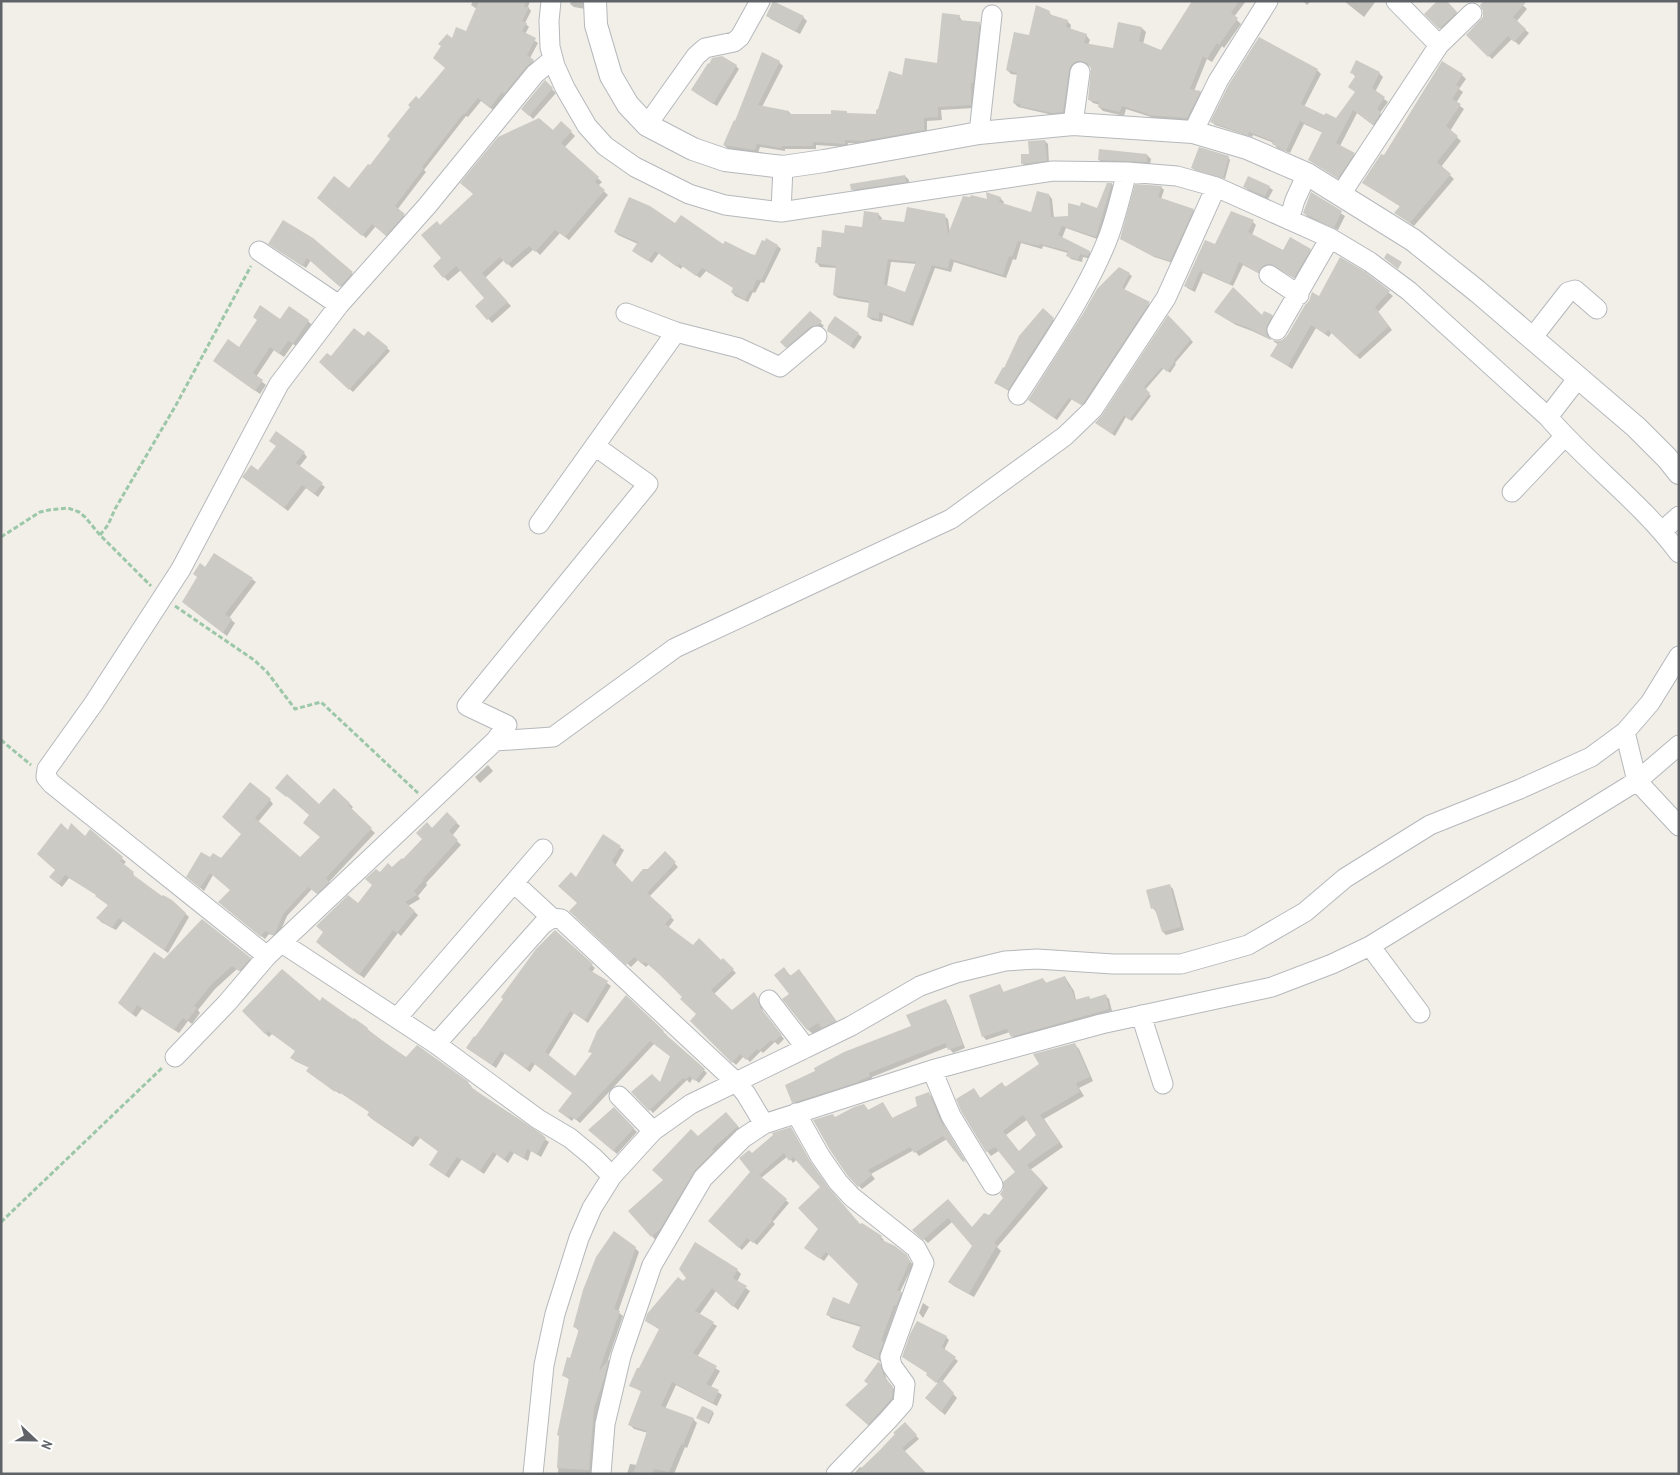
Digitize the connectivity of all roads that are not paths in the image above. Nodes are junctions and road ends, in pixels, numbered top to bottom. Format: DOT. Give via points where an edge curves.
graph roads {
  1 [pos="551,1"];
  2 [pos="595,1"];
  3 [pos="760,1"];
  4 [pos="1268,1"];
  5 [pos="1396,1"];
  6 [pos="1472,13"];
  7 [pos="992,16"];
  8 [pos="1439,45"];
  9 [pos="545,66"];
  10 [pos="1080,72"];
  11 [pos="1073,124"];
  12 [pos="647,125"];
  13 [pos="1193,132"];
  14 [pos="979,133"];
  15 [pos="1127,172"];
  16 [pos="783,174"];
  17 [pos="1216,187"];
  18 [pos="1301,187"];
  19 [pos="1341,194"];
  20 [pos="781,208"];
  21 [pos="1289,220"];
  22 [pos="1330,238"];
  23 [pos="259,251"];
  24 [pos="1269,275"];
  25 [pos="1299,295"];
  26 [pos="339,305"];
  27 [pos="1597,309"];
  28 [pos="626,313"];
  29 [pos="1278,330"];
  30 [pos="676,332"];
  31 [pos="817,336"];
  32 [pos="1532,338"];
  33 [pos="1018,395"];
  34 [pos="1563,399"];
  35 [pos="1565,436"];
  36 [pos="595,446"];
  37 [pos="1679,473"];
  38 [pos="1512,492"];
  39 [pos="1672,522"];
  40 [pos="539,524"];
  41 [pos="1679,552"];
  42 [pos="1679,656"];
  43 [pos="1627,739"];
  44 [pos="495,741"];
  45 [pos="1679,745"];
  46 [pos="1636,774"];
  47 [pos="1679,826"];
  48 [pos="543,849"];
  49 [pos="514,883"];
  50 [pos="552,918"];
  51 [pos="282,943"];
  52 [pos="1370,946"];
  53 [pos="267,956"];
  54 [pos="769,1000"];
  55 [pos="1420,1012"];
  56 [pos="1141,1015"];
  57 [pos="397,1018"];
  58 [pos="436,1044"];
  59 [pos="806,1048"];
  60 [pos="175,1056"];
  61 [pos="932,1070"];
  62 [pos="1164,1084"];
  63 [pos="619,1096"];
  64 [pos="750,1102"];
  65 [pos="796,1113"];
  66 [pos="653,1131"];
  67 [pos="612,1176"];
  68 [pos="993,1185"];
  69 [pos="533,1474"];
  70 [pos="601,1474"];
  71 [pos="836,1474"];
  1 -- 9 [label="street" via="550,47"];
  2 -- 12 [label="street" via="596,26 611,76 628,105"];
  3 -- 12 [label="street" via="740,37 734,42 705,48 696,56"];
  4 -- 13 [label="street" via="1218,81"];
  5 -- 8 [label="street"];
  6 -- 8 [label="street"];
  7 -- 14 [label="street"];
  8 -- 19 [label="street"];
  9 -- 20 [label="street" via="565,88 588,126 605,146 635,167 689,194 724,205"];
  9 -- 26 [label="street"];
  10 -- 11 [label="street"];
  11 -- 13 [label="street"];
  11 -- 14 [label="street"];
  12 -- 16 [label="street" via="694,149"];
  13 -- 18 [label="street" via="1247,148"];
  14 -- 16 [label="street" via="834,160"];
  15 -- 17 [label="street" via="1177,176"];
  15 -- 20 [label="street" via="1053,171"];
  15 -- 33 [label="street" via="1108,238 1093,270 1076,304"];
  16 -- 20 [label="street"];
  17 -- 21 [label="street"];
  17 -- 44 [label="street" via="1166,298 1093,409 1065,436 951,519 675,648 554,737"];
  18 -- 19 [label="street"];
  18 -- 21 [label="street"];
  19 -- 32 [label="street" via="1413,240"];
  21 -- 22 [label="street"];
  22 -- 25 [label="street"];
  22 -- 34 [label="street" via="1370,262"];
  23 -- 26 [label="street"];
  24 -- 25 [label="street"];
  25 -- 29 [label="street"];
  26 -- 53 [label="street" via="279,384 163,598 47,768 46,777"];
  27 -- 32 [label="street" via="1572,290"];
  28 -- 30 [label="street"];
  30 -- 31 [label="street" via="740,348 780,367"];
  30 -- 36 [label="street"];
  32 -- 34 [label="street"];
  34 -- 35 [label="street"];
  34 -- 37 [label="street" via="1636,427"];
  35 -- 38 [label="street"];
  35 -- 39 [label="street"];
  36 -- 40 [label="street"];
  36 -- 44 [label="street" via="648,484 467,706 507,725"];
  39 -- 41 [label="street"];
  42 -- 43 [label="street"];
  43 -- 46 [label="street"];
  43 -- 59 [label="street" via="1520,789 1430,825 1345,878 1305,912 1248,946 1181,964 1005,960 920,986"];
  44 -- 51 [label="street"];
  45 -- 46 [label="street"];
  46 -- 47 [label="street"];
  46 -- 52 [label="street"];
  48 -- 49 [label="street"];
  49 -- 50 [label="street"];
  49 -- 57 [label="street"];
  50 -- 58 [label="street" via="543,924"];
  50 -- 64 [label="street" via="568,924"];
  51 -- 53 [label="street"];
  51 -- 57 [label="street"];
  52 -- 55 [label="street"];
  52 -- 56 [label="street" via="1272,987"];
  53 -- 60 [label="street"];
  54 -- 59 [label="street"];
  56 -- 61 [label="street"];
  56 -- 62 [label="street"];
  57 -- 58 [label="street"];
  58 -- 67 [label="street" via="538,1119 570,1138"];
  59 -- 64 [label="street"];
  61 -- 65 [label="street"];
  61 -- 68 [label="street" via="951,1116"];
  63 -- 66 [label="street"];
  64 -- 65 [label="street"];
  64 -- 66 [label="street" via="691,1104"];
  64 -- 70 [label="street" via="743,1138 704,1178 652,1266 620,1356 605,1424"];
  65 -- 71 [label="street" via="838,1182 916,1248 924,1263 890,1357 892,1366 905,1384 903,1402"];
  66 -- 67 [label="street"];
  67 -- 69 [label="street" via="592,1208 579,1238 555,1314 544,1365"];
}
